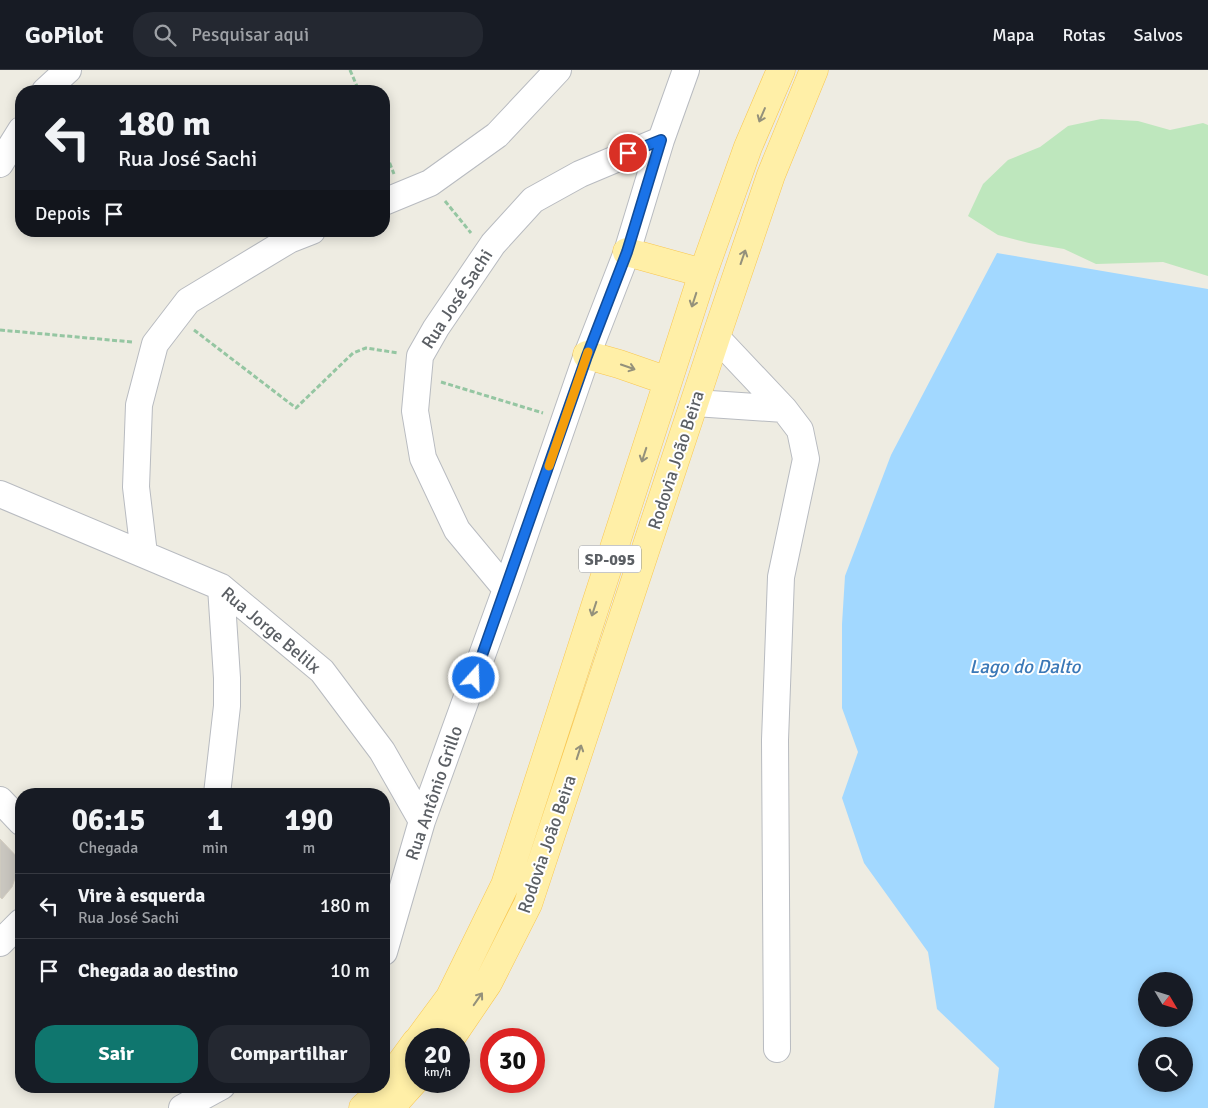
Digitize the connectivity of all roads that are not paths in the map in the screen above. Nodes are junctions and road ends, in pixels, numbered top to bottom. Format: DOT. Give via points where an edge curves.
graph roads {
  1 [pos="68,70"];
  2 [pos="558,70"];
  3 [pos="686,70"];
  4 [pos="781,70"];
  5 [pos="814,70"];
  6 [pos="52,85"];
  7 [pos="15,140"];
  8 [pos="661,140"];
  9 [pos="0,164"];
  10 [pos="390,200"];
  11 [pos="297,237"];
  12 [pos="627,252"];
  13 [pos="703,273"];
  14 [pos="716,337"];
  15 [pos="587,356"];
  16 [pos="668,381"];
  17 [pos="695,403"];
  18 [pos="784,410"];
  19 [pos="0,494"];
  20 [pos="144,554"];
  21 [pos="220,587"];
  22 [pos="506,589"];
  23 [pos="218,788"];
  24 [pos="0,800"];
  25 [pos="15,816"];
  26 [pos="422,821"];
  27 [pos="15,928"];
  28 [pos="390,931"];
  29 [pos="0,943"];
  30 [pos="427,1028"];
  31 [pos="457,1028"];
  32 [pos="777,1049"];
  33 [pos="405,1057"];
  34 [pos="390,1078"];
  35 [pos="405,1091"];
  36 [pos="209,1093"];
  37 [pos="379,1093"];
  38 [pos="182,1108"];
  39 [pos="363,1108"];
  40 [pos="390,1108"];
  1 -- 6 [label="street"];
  2 -- 10 [label="street" via="497,135 430,183"];
  3 -- 8 [label="street, Rua Antônio Grillo"];
  4 -- 13 [label="main road, Rodovia João Beira / SP-095, one-way" via="748,147"];
  14 -- 5 [label="main road, Rodovia João Beira / SP-095, one-way" via="771,176"];
  7 -- 9 [label="street"];
  8 -- 12 [label="street, Rua Antônio Grillo"];
  8 -- 22 [label="street, Rua José Sachi" via="580,174 533,200 487,252 436,328 419,365 415,411 423,458 456,530"];
  11 -- 20 [label="street" via="188,301 155,344 139,405 136,487"];
  12 -- 13 [label="main road"];
  12 -- 15 [label="street, Rua Antônio Grillo"];
  13 -- 16 [label="main road, Rodovia João Beira / SP-095, one-way"];
  14 -- 17 [label="main road, Rodovia João Beira / SP-095"];
  14 -- 18 [label="street"];
  15 -- 16 [label="main road, one-way"];
  15 -- 22 [label="street, Rua Antônio Grillo"];
  16 -- 30 [label="main road, Rodovia João Beira / SP-095, one-way" via="504,885 450,997"];
  17 -- 18 [label="street"];
  31 -- 17 [label="main road, Rodovia João Beira / SP-095, one-way" via="488,983 528,904"];
  18 -- 32 [label="street" via="800,430 806,459 781,576 775,740"];
  19 -- 20 [label="street, Rua Jorge Belilx"];
  20 -- 21 [label="street, Rua Jorge Belilx"];
  21 -- 23 [label="street" via="227,706"];
  21 -- 26 [label="street, Rua Jorge Belilx" via="322,671 382,751"];
  22 -- 26 [label="street, Rua Antônio Grillo"];
  24 -- 25 [label="street"];
  26 -- 28 [label="street, Rua Antônio Grillo"];
  27 -- 29 [label="street"];
  33 -- 34 [label="main road"];
  35 -- 40 [label="main road"];
  36 -- 38 [label="street"];
  37 -- 39 [label="main road"];
}
